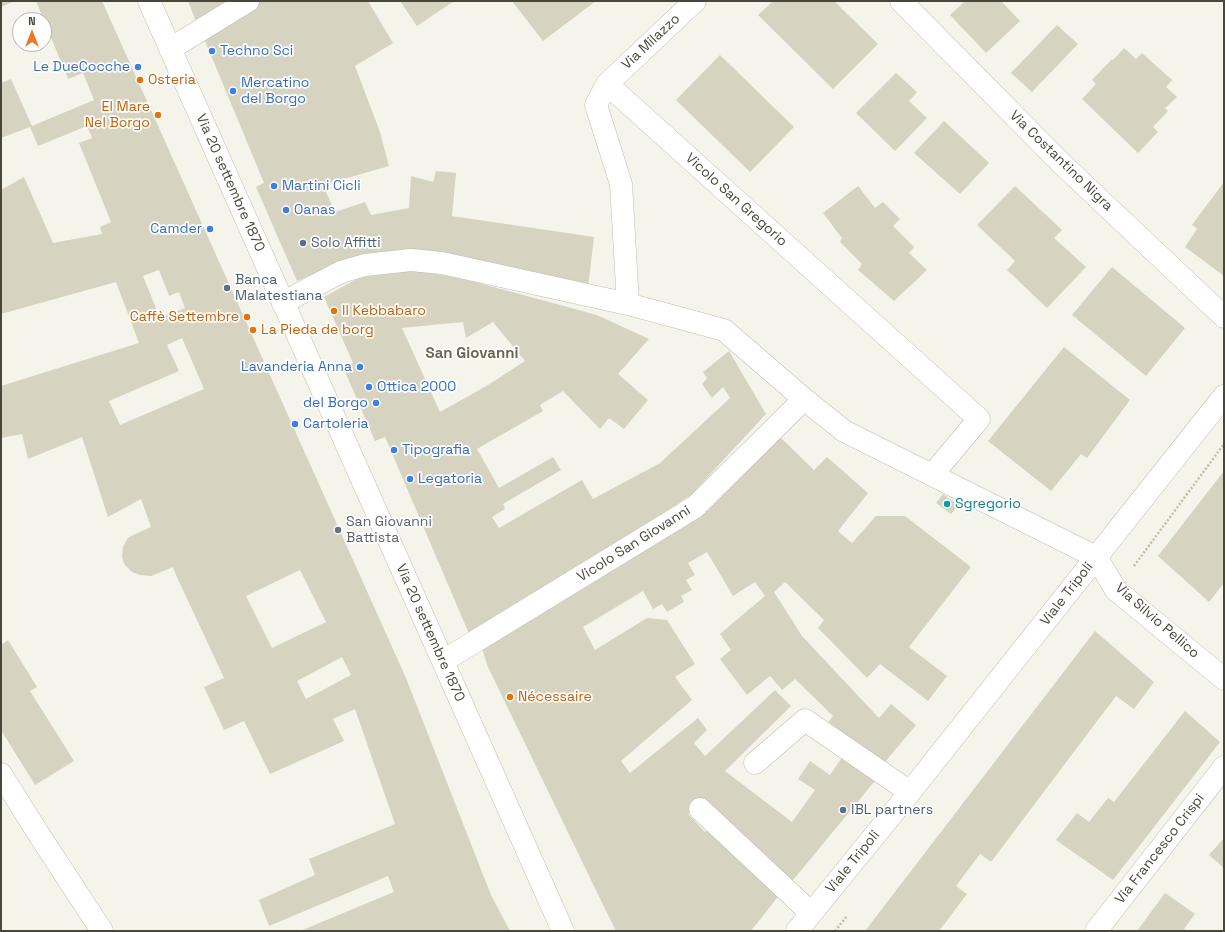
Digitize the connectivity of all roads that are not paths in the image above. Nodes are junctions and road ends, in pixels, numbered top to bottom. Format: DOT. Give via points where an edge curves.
graph roads {
  1 [pos="149,1"];
  2 [pos="248,1"];
  3 [pos="695,1"];
  4 [pos="901,1"];
  5 [pos="170,49"];
  6 [pos="607,84"];
  7 [pos="283,304"];
  8 [pos="628,304"];
  9 [pos="1224,317"];
  10 [pos="1224,396"];
  11 [pos="804,399"];
  12 [pos="932,475"];
  13 [pos="1096,558"];
  14 [pos="443,662"];
  15 [pos="1224,679"];
  16 [pos="755,763"];
  17 [pos="1224,768"];
  18 [pos="1,774"];
  19 [pos="910,792"];
  20 [pos="700,809"];
  21 [pos="812,913"];
  22 [pos="102,931"];
  23 [pos="563,931"];
  24 [pos="797,931"];
  25 [pos="1096,931"];
  1 -- 5 [label="street, Via 20 settembre 1870"];
  2 -- 5 [label="street"];
  3 -- 6 [label="street, Via Milazzo"];
  4 -- 9 [label="street, Via Costantino Nigra" via="1062,164"];
  5 -- 7 [label="street, Via 20 settembre 1870"];
  6 -- 8 [label="street" via="596,105 622,184"];
  6 -- 12 [label="street, Vicolo San Gregorio" via="979,419"];
  7 -- 8 [label="street" via="340,272 364,265 411,260 442,263"];
  7 -- 14 [label="street, Via 20 settembre 1870"];
  8 -- 11 [label="street" via="724,330"];
  10 -- 13 [label="street, Viale Tripoli"];
  11 -- 12 [label="street" via="844,431"];
  11 -- 14 [label="street, Vicolo San Giovanni" via="695,507"];
  12 -- 13 [label="street"];
  13 -- 15 [label="street, Via Silvio Pellico" via="1116,590"];
  13 -- 19 [label="street, Viale Tripoli"];
  14 -- 23 [label="street, Via 20 settembre 1870"];
  16 -- 19 [label="street" via="805,720"];
  17 -- 25 [label="street, Via Francesco Crispi"];
  18 -- 22 [label="street"];
  19 -- 21 [label="street, Viale Tripoli"];
  20 -- 21 [label="street"];
  21 -- 24 [label="street, Viale Tripoli"];
}
